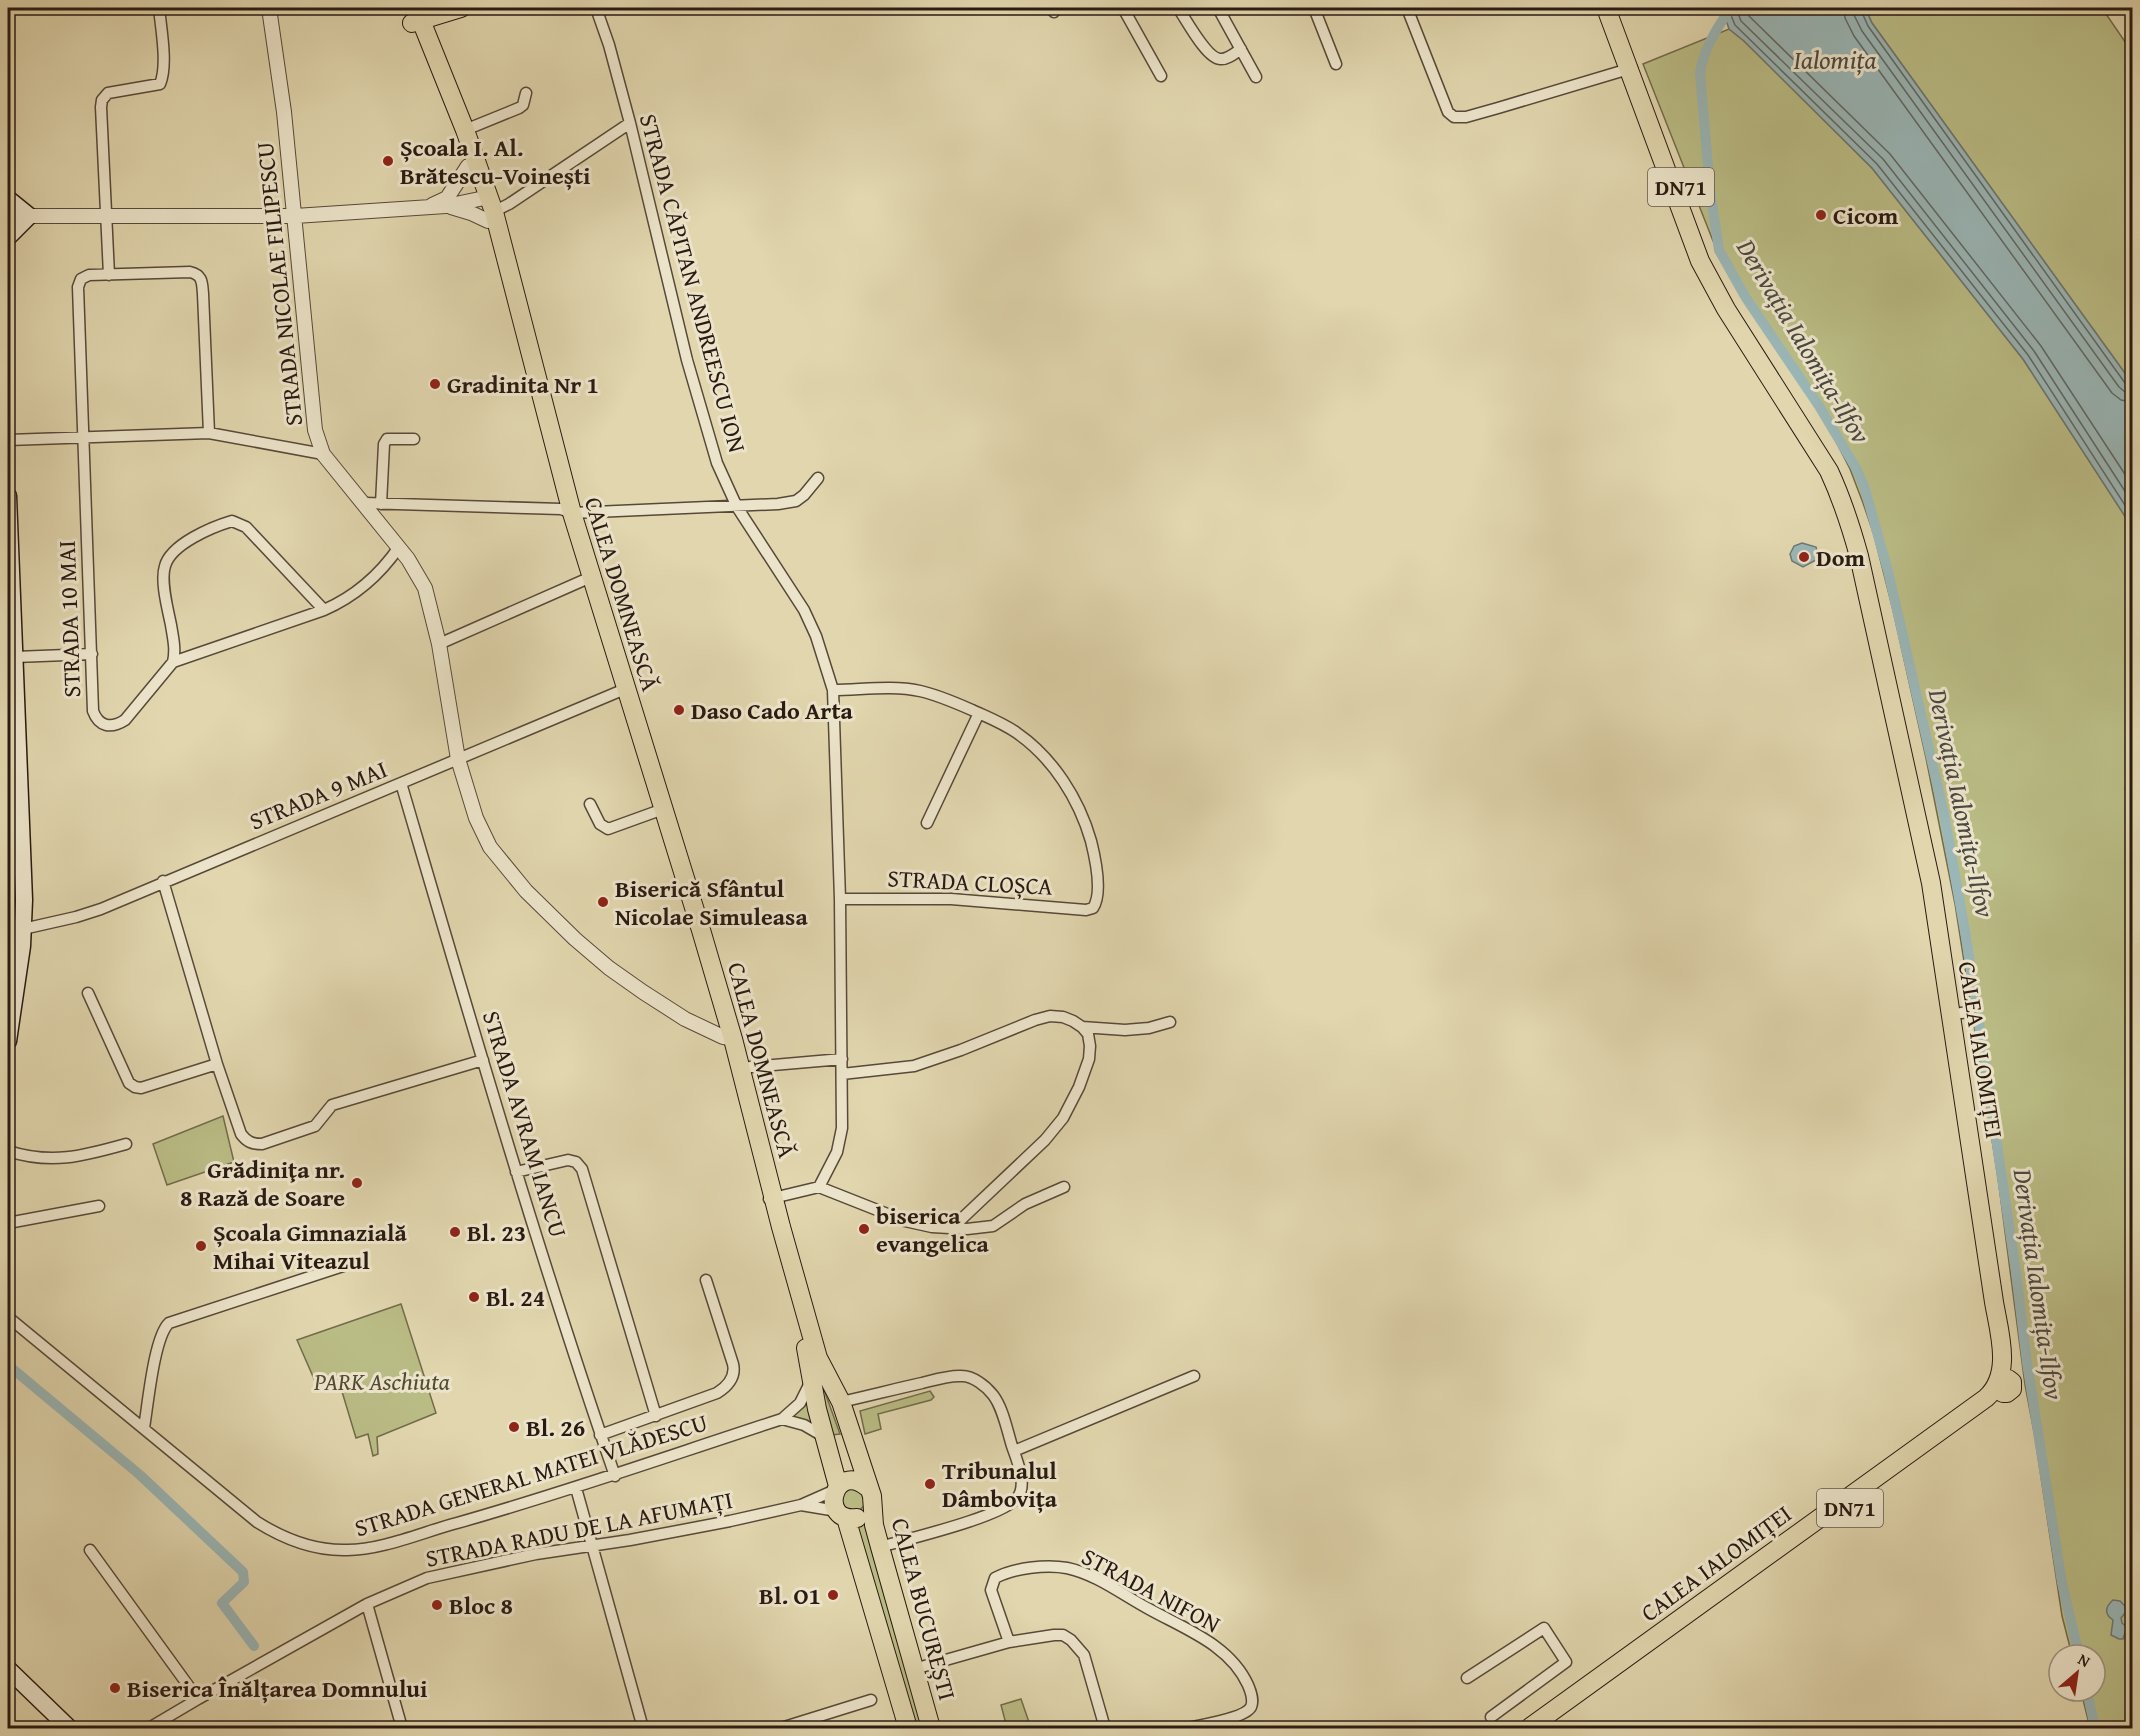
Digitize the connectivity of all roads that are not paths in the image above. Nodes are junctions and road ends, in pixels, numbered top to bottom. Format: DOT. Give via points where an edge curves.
graph roads {
  1 [pos="159,8"];
  2 [pos="269,8"];
  3 [pos="461,8"];
  4 [pos="596,8"];
  5 [pos="1123,8"];
  6 [pos="1178,8"];
  7 [pos="1218,8"];
  8 [pos="1314,8"];
  9 [pos="1407,8"];
  10 [pos="1606,8"];
  11 [pos="1614,8"];
  12 [pos="417,15"];
  13 [pos="1241,49"];
  14 [pos="1336,64"];
  15 [pos="1633,68"];
  16 [pos="1161,76"];
  17 [pos="1256,77"];
  18 [pos="526,93"];
  19 [pos="630,123"];
  20 [pos="460,132"];
  21 [pos="468,166"];
  22 [pos="8,199"];
  23 [pos="446,206"];
  24 [pos="425,208"];
  25 [pos="488,212"];
  26 [pos="106,215"];
  27 [pos="8,216"];
  28 [pos="29,216"];
  29 [pos="295,216"];
  30 [pos="8,237"];
  31 [pos="110,275"];
  32 [pos="208,433"];
  33 [pos="84,438"];
  34 [pos="414,439"];
  35 [pos="8,440"];
  36 [pos="323,454"];
  37 [pos="818,478"];
  38 [pos="8,496"];
  39 [pos="365,504"];
  40 [pos="381,504"];
  41 [pos="737,507"];
  42 [pos="567,511"];
  43 [pos="399,547"];
  44 [pos="587,578"];
  45 [pos="324,610"];
  46 [pos="439,645"];
  47 [pos="92,654"];
  48 [pos="15,657"];
  49 [pos="172,662"];
  50 [pos="621,690"];
  51 [pos="833,690"];
  52 [pos="979,713"];
  53 [pos="459,759"];
  54 [pos="401,783"];
  55 [pos="14,794"];
  56 [pos="590,804"];
  57 [pos="656,812"];
  58 [pos="927,823"];
  59 [pos="163,881"];
  60 [pos="840,899"];
  61 [pos="23,929"];
  62 [pos="88,993"];
  63 [pos="1170,1022"];
  64 [pos="1082,1027"];
  65 [pos="728,1038"];
  66 [pos="8,1041"];
  67 [pos="842,1059"];
  68 [pos="483,1060"];
  69 [pos="217,1064"];
  70 [pos="740,1068"];
  71 [pos="842,1074"];
  72 [pos="126,1144"];
  73 [pos="8,1151"];
  74 [pos="516,1172"];
  75 [pos="819,1187"];
  76 [pos="1064,1187"];
  77 [pos="770,1199"];
  78 [pos="99,1206"];
  79 [pos="8,1223"];
  80 [pos="952,1228"];
  81 [pos="343,1266"];
  82 [pos="706,1280"];
  83 [pos="8,1317"];
  84 [pos="1194,1376"];
  85 [pos="812,1379"];
  86 [pos="2001,1384"];
  87 [pos="841,1402"];
  88 [pos="656,1416"];
  89 [pos="782,1419"];
  90 [pos="144,1428"];
  91 [pos="600,1435"];
  92 [pos="823,1436"];
  93 [pos="1014,1451"];
  94 [pos="615,1476"];
  95 [pos="576,1488"];
  96 [pos="837,1488"];
  97 [pos="870,1494"];
  98 [pos="801,1505"];
  99 [pos="841,1515"];
  100 [pos="592,1545"];
  101 [pos="90,1550"];
  102 [pos="882,1555"];
  103 [pos="367,1604"];
  104 [pos="1009,1642"];
  105 [pos="8,1669"];
  106 [pos="914,1669"];
  107 [pos="1467,1678"];
  108 [pos="8,1682"];
  109 [pos="198,1699"];
  110 [pos="871,1700"];
  111 [pos="1491,1717"];
  112 [pos="54,1728"];
  113 [pos="69,1728"];
  114 [pos="149,1728"];
  115 [pos="402,1728"];
  116 [pos="643,1728"];
  117 [pos="782,1728"];
  118 [pos="908,1728"];
  119 [pos="931,1728"];
  120 [pos="1105,1728"];
  121 [pos="1187,1728"];
  122 [pos="1529,1728"];
  123 [pos="1547,1728"];
  1 -- 26 [label="street" via="163,62 160,84 108,93 102,100"];
  2 -- 29 [label="street, STRADA NICOLAE FILIPESCU"];
  3 -- 12 [label="main road"];
  4 -- 19 [label="street, STRADA CĂPITAN ANDREESCU ION"];
  5 -- 16 [label="street"];
  6 -- 13 [label="street" via="1216,59 1223,60"];
  7 -- 13 [label="street"];
  8 -- 14 [label="street"];
  9 -- 15 [label="street" via="1448,112 1454,117 1466,117"];
  10 -- 15 [label="main road, CALEA IALOMIȚEI / DN71"];
  11 -- 15 [label="main road, DN71"];
  12 -- 20 [label="main road, CALEA DOMNEASCĂ"];
  12 -- 20 [label="main road, CALEA DOMNEASCĂ" via="443,74"];
  13 -- 17 [label="street"];
  15 -- 86 [label="main road, CALEA IALOMIȚEI / DN71" via="1704,268 1828,471 1850,523 1931,883 2002,1359"];
  15 -- 86 [label="main road, CALEA IALOMIȚEI / DN71" via="1707,256 1831,458 1848,492 1874,577 1934,844 1965,1012"];
  18 -- 20 [label="street" via="519,108"];
  19 -- 25 [label="street" via="539,185"];
  19 -- 41 [label="street, STRADA CĂPITAN ANDREESCU ION" via="708,437"];
  20 -- 21 [label="main road"];
  20 -- 25 [label="main road, CALEA DOMNEASCĂ"];
  21 -- 24 [label="street" via="447,198"];
  21 -- 25 [label="main road"];
  22 -- 28 [label="main road"];
  23 -- 24 [label="street"];
  23 -- 25 [label="street"];
  23 -- 25 [label="street" via="471,213"];
  24 -- 29 [label="street"];
  25 -- 42 [label="main road, CALEA DOMNEASCĂ"];
  26 -- 28 [label="street"];
  26 -- 29 [label="street"];
  26 -- 31 [label="street"];
  27 -- 28 [label="street"];
  28 -- 30 [label="main road"];
  29 -- 36 [label="street, STRADA NICOLAE FILIPESCU" via="313,419"];
  31 -- 32 [label="street, STRADA 10 MAI" via="190,272 200,276"];
  31 -- 33 [label="street, STRADA 10 MAI" via="85,276 78,284"];
  32 -- 33 [label="street"];
  32 -- 36 [label="street"];
  33 -- 35 [label="street"];
  33 -- 47 [label="street, STRADA 10 MAI"];
  34 -- 40 [label="street" via="387,439 384,444"];
  36 -- 39 [label="street, STRADA NICOLAE FILIPESCU"];
  37 -- 41 [label="street" via="795,501"];
  38 -- 48 [label="main road"];
  39 -- 40 [label="street"];
  39 -- 43 [label="street, STRADA NICOLAE FILIPESCU"];
  40 -- 42 [label="street"];
  41 -- 42 [label="street"];
  41 -- 51 [label="street, STRADA CĂPITAN ANDREESCU ION" via="804,610"];
  42 -- 44 [label="main road, CALEA DOMNEASCĂ"];
  43 -- 45 [label="street" via="366,586"];
  43 -- 46 [label="street, STRADA NICOLAE FILIPESCU" via="425,588"];
  44 -- 46 [label="street"];
  44 -- 50 [label="main road, CALEA DOMNEASCĂ"];
  45 -- 49 [label="street"];
  45 -- 49 [label="street" via="246,527 232,520 182,545 167,560 164,568 174,645"];
  46 -- 53 [label="street, STRADA NICOLAE FILIPESCU"];
  47 -- 48 [label="street"];
  47 -- 49 [label="street, STRADA 10 MAI" via="93,711 102,724 110,727 125,720"];
  48 -- 55 [label="main road"];
  50 -- 53 [label="street, STRADA 9 MAI"];
  50 -- 57 [label="main road, CALEA DOMNEASCĂ"];
  50 -- 65 [label="main road, CALEA DOMNEASCĂ" via="695,910"];
  51 -- 52 [label="street" via="921,691"];
  51 -- 60 [label="street, STRADA CĂPITAN ANDREESCU ION"];
  52 -- 58 [label="street"];
  52 -- 60 [label="street, STRADA CLOȘCA" via="1037,748 1060,776 1077,806 1094,854 1096,904 1086,910 951,899"];
  53 -- 54 [label="street, STRADA 9 MAI"];
  53 -- 65 [label="street, STRADA NICOLAE FILIPESCU" via="482,834 526,891 609,968 685,1018"];
  54 -- 59 [label="street, STRADA 9 MAI"];
  54 -- 68 [label="street, STRADA AVRAM IANCU"];
  55 -- 61 [label="main road"];
  56 -- 57 [label="street" via="600,824 608,829"];
  57 -- 65 [label="main road, CALEA DOMNEASCĂ"];
  59 -- 61 [label="street, STRADA 9 MAI" via="76,917"];
  59 -- 69 [label="street"];
  60 -- 67 [label="street, STRADA CĂPITAN ANDREESCU ION"];
  61 -- 66 [label="main road"];
  62 -- 69 [label="street" via="129,1083 135,1087"];
  63 -- 64 [label="street" via="1125,1030"];
  64 -- 71 [label="street" via="1063,1017 1043,1018 914,1066"];
  64 -- 80 [label="street" via="1088,1034 1089,1059 1063,1118"];
  65 -- 70 [label="main road, CALEA DOMNEASCĂ"];
  65 -- 77 [label="main road, CALEA DOMNEASCĂ"];
  67 -- 70 [label="street"];
  67 -- 71 [label="street, STRADA CĂPITAN ANDREESCU ION"];
  68 -- 69 [label="street" via="332,1105 315,1126 262,1144 246,1141 241,1134"];
  68 -- 74 [label="street, STRADA AVRAM IANCU"];
  70 -- 77 [label="main road, CALEA DOMNEASCĂ"];
  71 -- 75 [label="street, STRADA CĂPITAN ANDREESCU ION" via="840,1140"];
  72 -- 73 [label="street" via="77,1157 38,1158"];
  74 -- 88 [label="street" via="568,1160 582,1169"];
  74 -- 91 [label="street, STRADA AVRAM IANCU"];
  75 -- 77 [label="street"];
  75 -- 80 [label="street" via="905,1221"];
  76 -- 80 [label="street" via="1025,1204 993,1226"];
  77 -- 85 [label="main road, CALEA DOMNEASCĂ"];
  77 -- 87 [label="main road, CALEA DOMNEASCĂ" via="818,1358"];
  78 -- 79 [label="street"];
  81 -- 90 [label="street" via="164,1327"];
  82 -- 88 [label="street" via="734,1376 717,1393"];
  83 -- 90 [label="street, STRADA GENERAL MATEI VLĂDESCU"];
  84 -- 93 [label="street"];
  85 -- 89 [label="street, STRADA GENERAL MATEI VLĂDESCU" via="800,1403"];
  85 -- 92 [label="main road, CALEA DOMNEASCĂ"];
  86 -- 122 [label="main road, CALEA IALOMIȚEI / DN71"];
  86 -- 123 [label="main road, CALEA IALOMIȚEI / DN71"];
  87 -- 93 [label="street" via="942,1378 969,1377 994,1396"];
  87 -- 97 [label="main road, CALEA BUCUREȘTI"];
  88 -- 91 [label="street"];
  89 -- 92 [label="street"];
  89 -- 94 [label="street, STRADA GENERAL MATEI VLĂDESCU"];
  90 -- 95 [label="street, STRADA GENERAL MATEI VLĂDESCU" via="257,1522 286,1538 329,1549 372,1547"];
  91 -- 94 [label="street, STRADA AVRAM IANCU"];
  92 -- 96 [label="main road, CALEA DOMNEASCĂ"];
  93 -- 102 [label="street" via="1022,1485 1010,1504"];
  94 -- 95 [label="street, STRADA GENERAL MATEI VLĂDESCU"];
  95 -- 100 [label="street"];
  96 -- 97 [label="main road" via="856,1480"];
  96 -- 98 [label="street, STRADA RADU DE LA AFUMAȚI"];
  96 -- 99 [label="main road" via="833,1501"];
  97 -- 99 [label="main road" via="870,1507 863,1516"];
  97 -- 102 [label="main road, CALEA BUCUREȘTI"];
  98 -- 99 [label="street, STRADA RADU DE LA AFUMAȚI"];
  98 -- 100 [label="street, STRADA RADU DE LA AFUMAȚI"];
  99 -- 118 [label="main road, CALEA BUCUREȘTI"];
  100 -- 103 [label="street, STRADA RADU DE LA AFUMAȚI" via="427,1578"];
  100 -- 116 [label="street"];
  101 -- 109 [label="street"];
  102 -- 106 [label="main road, CALEA BUCUREȘTI"];
  103 -- 109 [label="street, STRADA RADU DE LA AFUMAȚI"];
  103 -- 115 [label="street"];
  104 -- 106 [label="street"];
  104 -- 120 [label="street" via="1054,1635 1071,1640 1084,1655"];
  104 -- 121 [label="street, STRADA NIFON" via="991,1590 995,1578 1049,1567 1066,1568 1093,1578 1201,1637 1221,1651 1244,1677 1253,1700 1247,1712"];
  105 -- 113 [label="main road"];
  106 -- 119 [label="main road, CALEA BUCUREȘTI"];
  107 -- 111 [label="street" via="1544,1628 1566,1662"];
  108 -- 112 [label="main road"];
  109 -- 114 [label="street, STRADA RADU DE LA AFUMAȚI"];
  110 -- 117 [label="street"];
}
